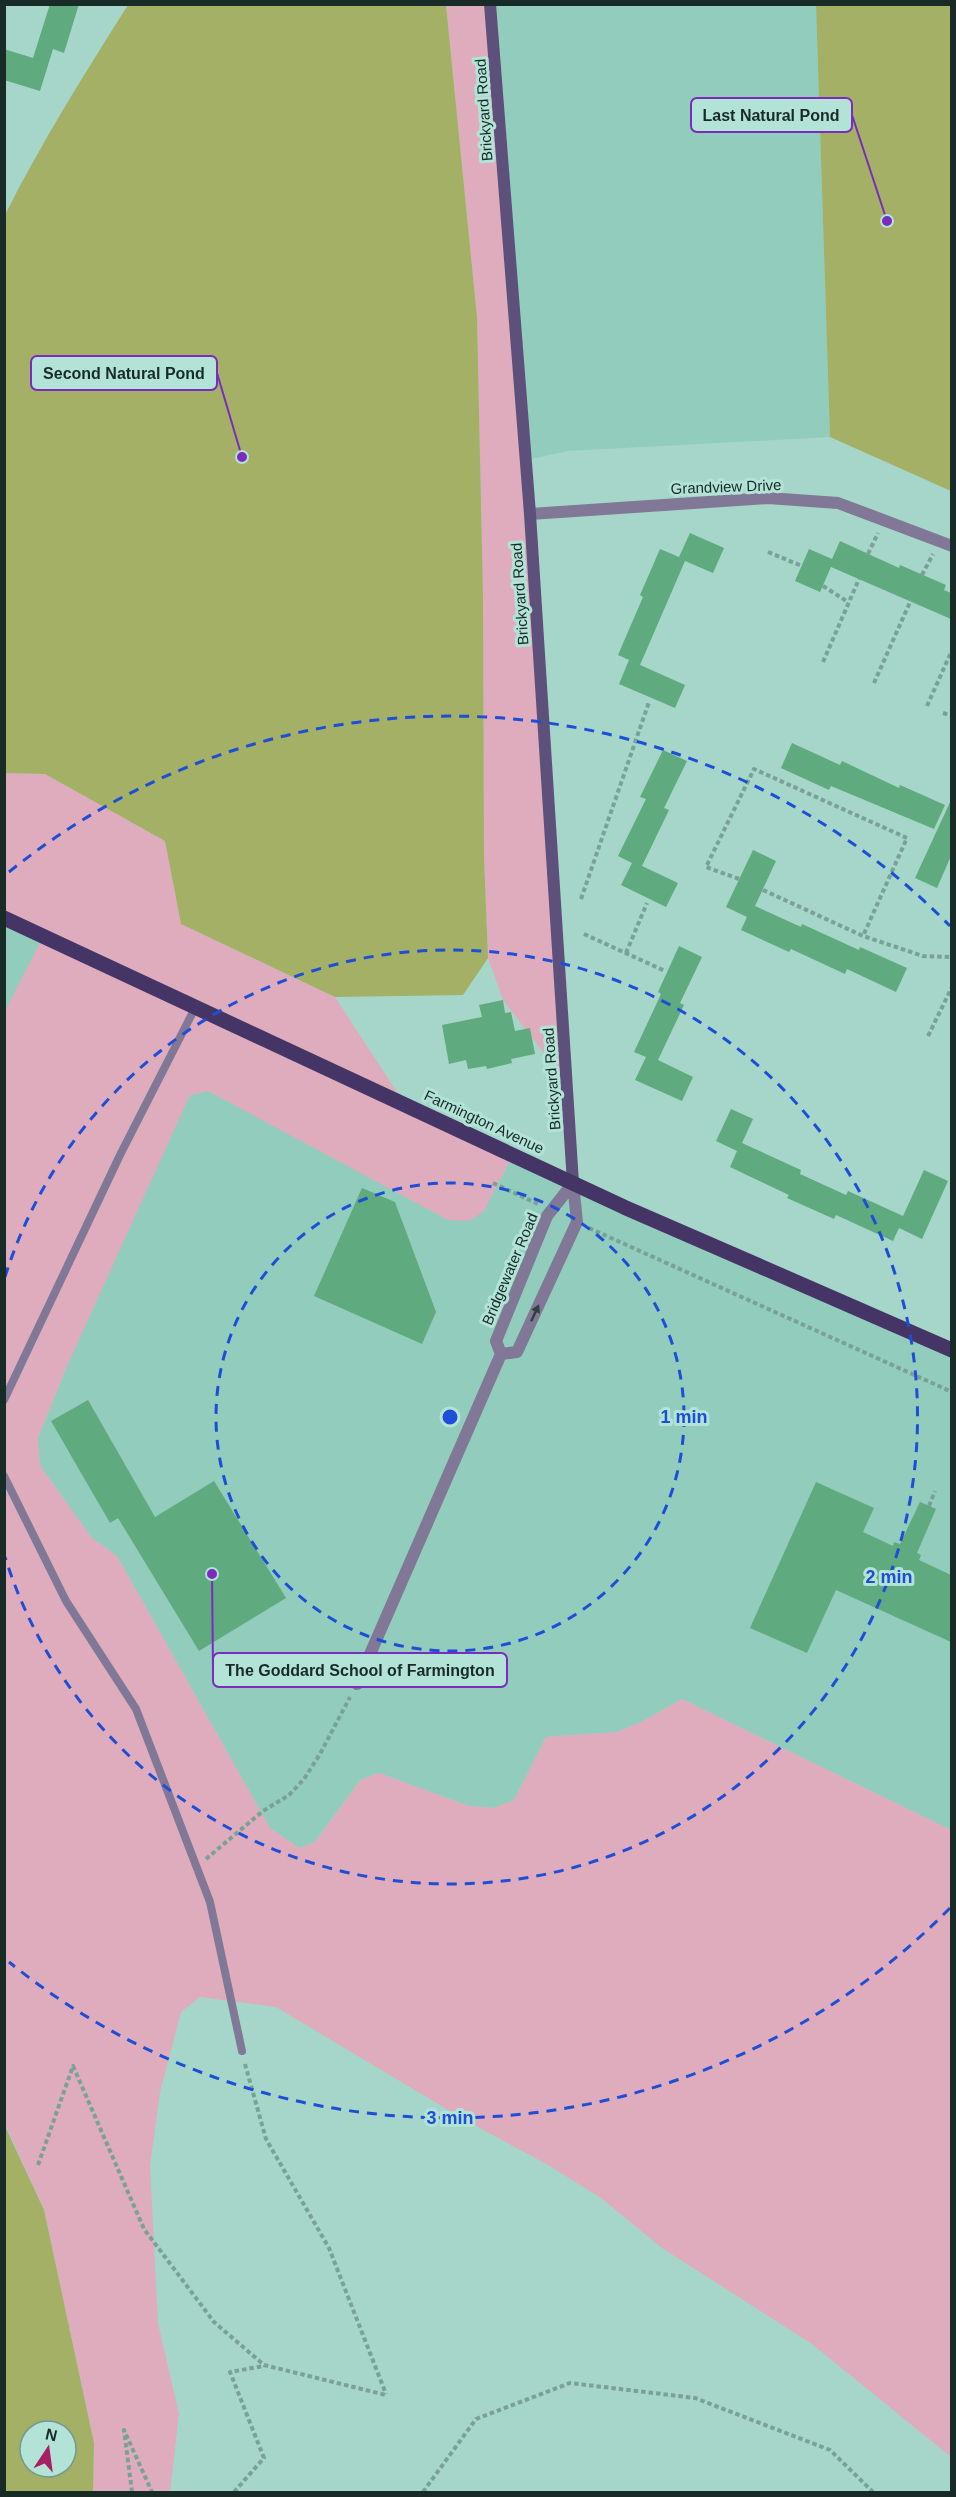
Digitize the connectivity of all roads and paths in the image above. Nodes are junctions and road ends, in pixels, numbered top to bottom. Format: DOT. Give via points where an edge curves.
graph roads {
  1 [pos="490,4"];
  2 [pos="530,514"];
  3 [pos="885,520"];
  4 [pos="946,544"];
  5 [pos="768,552"];
  6 [pos="868,554"];
  7 [pos="802,566"];
  8 [pos="922,575"];
  9 [pos="859,579"];
  10 [pos="823,586"];
  11 [pos="911,600"];
  12 [pos="848,602"];
  13 [pos="951,650"];
  14 [pos="823,662"];
  15 [pos="874,683"];
  16 [pos="649,702"];
  17 [pos="927,706"];
  18 [pos="943,713"];
  19 [pos="951,716"];
  20 [pos="739,879"];
  21 [pos="763,890"];
  22 [pos="581,898"];
  23 [pos="647,903"];
  24 [pos="4,918"];
  25 [pos="584,934"];
  26 [pos="863,936"];
  27 [pos="626,953"];
  28 [pos="951,957"];
  29 [pos="665,971"];
  30 [pos="951,987"];
  31 [pos="195,1008"];
  32 [pos="928,1036"];
  33 [pos="493,1183"];
  34 [pos="573,1183"];
  35 [pos="535,1203"];
  36 [pos="593,1229"];
  37 [pos="950,1347"];
  38 [pos="501,1354"];
  39 [pos="951,1392"];
  40 [pos="4,1400"];
  41 [pos="4,1476"];
  42 [pos="934,1491"];
  43 [pos="928,1506"];
  44 [pos="357,1684"];
  45 [pos="197,1868"];
  46 [pos="242,2051"];
  47 [pos="38,2165"];
  48 [pos="264,2365"];
  49 [pos="132,2493"];
  50 [pos="152,2493"];
  51 [pos="234,2493"];
  52 [pos="423,2493"];
  53 [pos="873,2493"];
  1 -- 2 [label="street, Brickyard Road"];
  2 -- 3 [label="street, Grandview Drive" via="768,498 838,503"];
  2 -- 34 [label="street, Brickyard Road"];
  3 -- 4 [label="street, Grandview Drive"];
  3 -- 6 [label="path"];
  4 -- 8 [label="path"];
  5 -- 7 [label="path"];
  9 -- 12 [label="path"];
  10 -- 12 [label="path"];
  11 -- 15 [label="path"];
  12 -- 14 [label="path"];
  13 -- 17 [label="path"];
  16 -- 22 [label="path"];
  18 -- 19 [label="path"];
  20 -- 26 [label="path" via="706,867 754,769 907,837"];
  21 -- 26 [label="path"];
  23 -- 27 [label="path"];
  24 -- 31 [label="main road, Farmington Avenue"];
  25 -- 27 [label="path"];
  26 -- 28 [label="path" via="923,956"];
  27 -- 29 [label="path"];
  30 -- 32 [label="path"];
  31 -- 34 [label="main road, Farmington Avenue"];
  31 -- 40 [label="lane" via="120,1155"];
  33 -- 35 [label="path"];
  34 -- 37 [label="main road, Farmington Avenue"];
  34 -- 38 [label="street, Bridgewater Road" via="547,1216 496,1341"];
  38 -- 34 [label="street, one-way" via="516,1352 577,1222"];
  36 -- 39 [label="path"];
  38 -- 44 [label="street, Bridgewater Road"];
  41 -- 45 [label="lane" via="66,1601 136,1709"];
  42 -- 43 [label="path"];
  44 -- 45 [label="path" via="304,1779"];
  45 -- 46 [label="lane" via="210,1902"];
  46 -- 48 [label="path" via="266,2139 329,2248 386,2395"];
  47 -- 48 [label="path" via="73,2066 144,2229 214,2322"];
  48 -- 51 [label="path" via="230,2372 264,2458"];
  49 -- 50 [label="path" via="124,2430"];
  52 -- 53 [label="path" via="476,2419 570,2383 695,2398 830,2450"];
}
